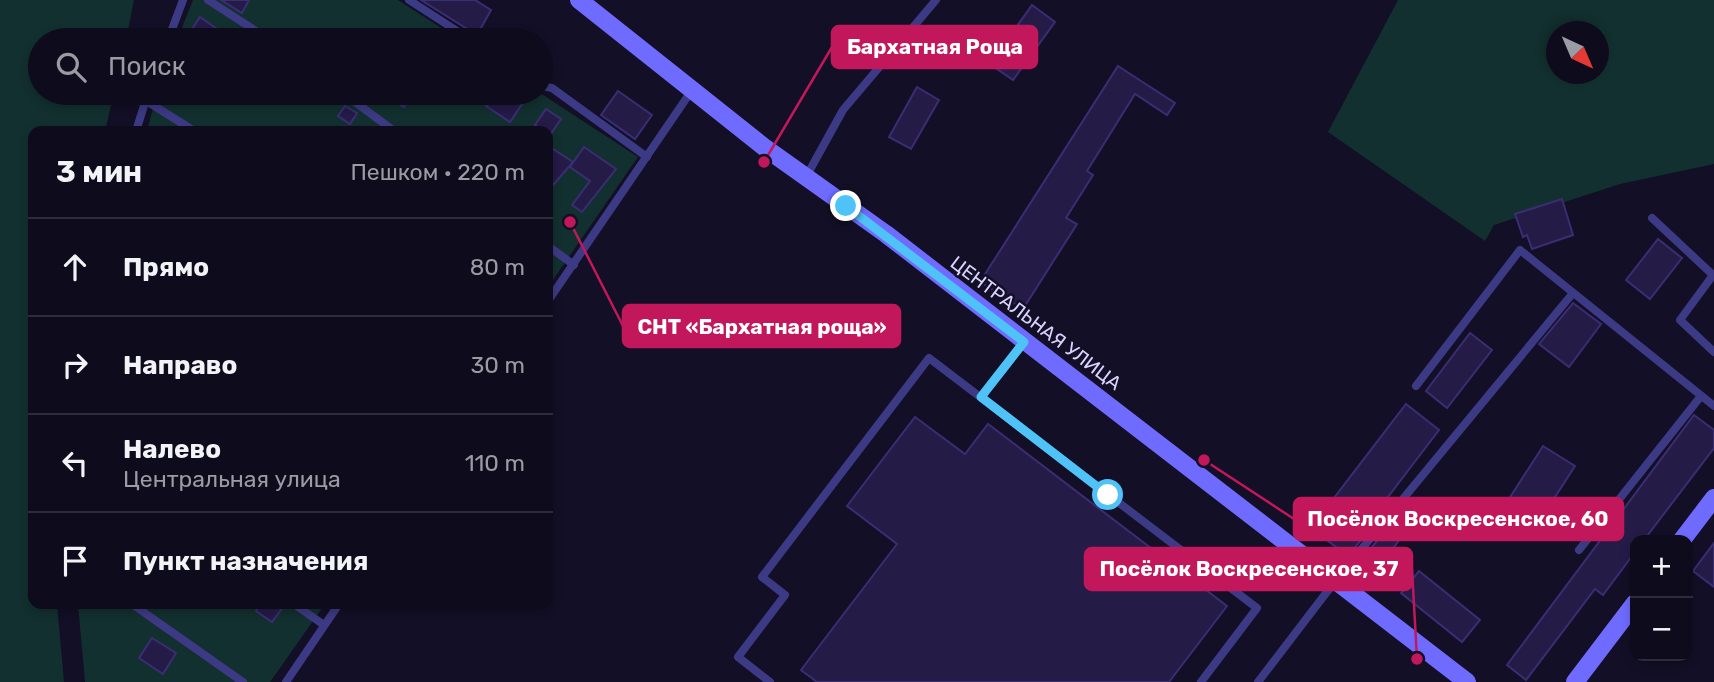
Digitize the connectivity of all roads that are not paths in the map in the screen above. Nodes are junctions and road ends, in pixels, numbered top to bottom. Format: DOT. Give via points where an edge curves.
graph roads {
  1 [pos="183,0"];
  2 [pos="208,0"];
  3 [pos="409,0"];
  4 [pos="579,0"];
  5 [pos="936,0"];
  6 [pos="172,28"];
  7 [pos="251,28"];
  8 [pos="452,28"];
  9 [pos="553,89"];
  10 [pos="692,90"];
  11 [pos="144,105"];
  12 [pos="159,105"];
  13 [pos="359,105"];
  14 [pos="138,126"];
  15 [pos="187,126"];
  16 [pos="387,126"];
  17 [pos="648,157"];
  18 [pos="806,177"];
  19 [pos="1652,218"];
  20 [pos="553,250"];
  21 [pos="574,265"];
  22 [pos="1573,293"];
  23 [pos="553,294"];
  24 [pos="1024,342"];
  25 [pos="1714,352"];
  26 [pos="1416,386"];
  27 [pos="1701,396"];
  28 [pos="981,397"];
  29 [pos="1714,407"];
  30 [pos="1714,498"];
  31 [pos="1686,535"];
  32 [pos="1579,550"];
  33 [pos="1336,580"];
  34 [pos="139,609"];
  35 [pos="301,609"];
  36 [pos="335,609"];
  37 [pos="1630,610"];
  38 [pos="324,625"];
  39 [pos="243,682"];
  40 [pos="286,682"];
  41 [pos="770,682"];
  42 [pos="1201,682"];
  43 [pos="1258,682"];
  44 [pos="1467,682"];
  45 [pos="1575,682"];
  1 -- 6 [label="lane"];
  2 -- 7 [label="lane"];
  3 -- 8 [label="lane"];
  4 -- 10 [label="main road, ЦЕНТРАЛЬНАЯ УЛИЦА"];
  5 -- 18 [label="lane" via="843,110"];
  9 -- 17 [label="lane"];
  10 -- 17 [label="lane"];
  10 -- 18 [label="main road, ЦЕНТРАЛЬНАЯ УЛИЦА"];
  11 -- 14 [label="lane"];
  12 -- 15 [label="lane"];
  13 -- 16 [label="lane"];
  17 -- 21 [label="lane"];
  18 -- 24 [label="main road, ЦЕНТРАЛЬНАЯ УЛИЦА"];
  19 -- 25 [label="lane" via="1713,275 1680,320"];
  20 -- 21 [label="lane"];
  21 -- 23 [label="lane"];
  22 -- 26 [label="lane" via="1520,250"];
  22 -- 27 [label="lane"];
  22 -- 33 [label="lane"];
  24 -- 28 [label="lane"];
  24 -- 33 [label="main road, ЦЕНТРАЛЬНАЯ УЛИЦА"];
  27 -- 29 [label="lane"];
  27 -- 32 [label="lane"];
  28 -- 41 [label="lane" via="929,358 762,577 785,595 737,657"];
  28 -- 42 [label="lane" via="1257,608"];
  30 -- 31 [label="main road"];
  33 -- 43 [label="lane"];
  33 -- 44 [label="main road, ЦЕНТРАЛЬНАЯ УЛИЦА"];
  34 -- 39 [label="lane"];
  35 -- 38 [label="lane"];
  36 -- 38 [label="lane"];
  37 -- 45 [label="main road"];
  38 -- 40 [label="lane"];
}
